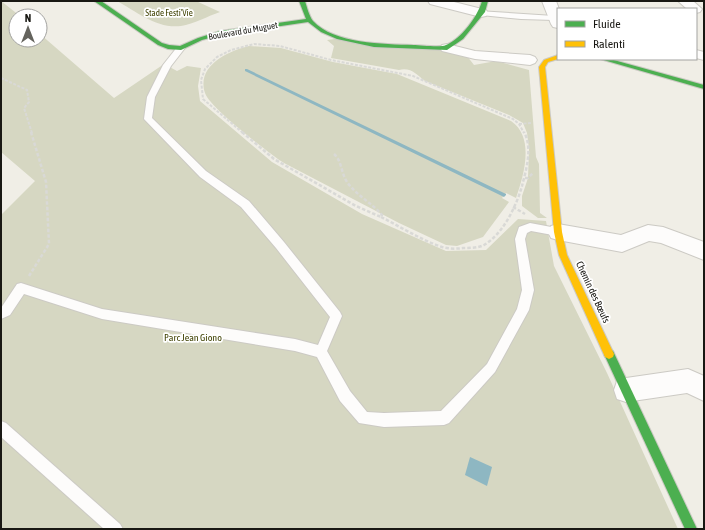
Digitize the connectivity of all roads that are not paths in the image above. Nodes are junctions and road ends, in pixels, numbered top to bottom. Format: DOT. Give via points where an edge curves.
graph roads {
  1 [pos="97,1"];
  2 [pos="302,1"];
  3 [pos="435,1"];
  4 [pos="549,1"];
  5 [pos="685,1"];
  6 [pos="483,7"];
  7 [pos="695,8"];
  8 [pos="309,20"];
  9 [pos="556,21"];
  10 [pos="181,48"];
  11 [pos="447,48"];
  12 [pos="557,57"];
  13 [pos="530,60"];
  14 [pos="607,60"];
  15 [pos="704,87"];
  16 [pos="558,232"];
  17 [pos="704,251"];
  18 [pos="1,314"];
  19 [pos="321,352"];
  20 [pos="704,389"];
  21 [pos="626,390"];
  22 [pos="1,428"];
  23 [pos="115,529"];
  24 [pos="691,529"];
  1 -- 10 [label="street" via="160,44 168,48"];
  2 -- 8 [label="street"];
  3 -- 6 [label="street"];
  4 -- 9 [label="street"];
  5 -- 7 [label="street"];
  6 -- 9 [label="lane" via="521,17"];
  6 -- 11 [label="street" via="460,39"];
  8 -- 10 [label="street, Boulevard du Muguet" via="220,33"];
  8 -- 11 [label="street" via="327,34 366,45"];
  10 -- 19 [label="lane" via="167,65 151,97 148,119 202,174 245,204 336,316"];
  11 -- 13 [label="street" via="475,55"];
  12 -- 16 [label="street, Chemin des Bœufs" via="546,61 542,67"];
  14 -- 15 [label="street"];
  16 -- 17 [label="street" via="622,244 648,233 663,235"];
  16 -- 19 [label="lane" via="530,227 523,230 520,239 528,290 523,310 491,368 444,418 364,418 345,396"];
  16 -- 21 [label="street, Chemin des Bœufs" via="563,255"];
  18 -- 19 [label="lane" via="6,311 22,288 102,314 295,345"];
  20 -- 21 [label="street" via="688,381"];
  21 -- 24 [label="street, Chemin des Bœufs"];
  22 -- 23 [label="lane"];
}
